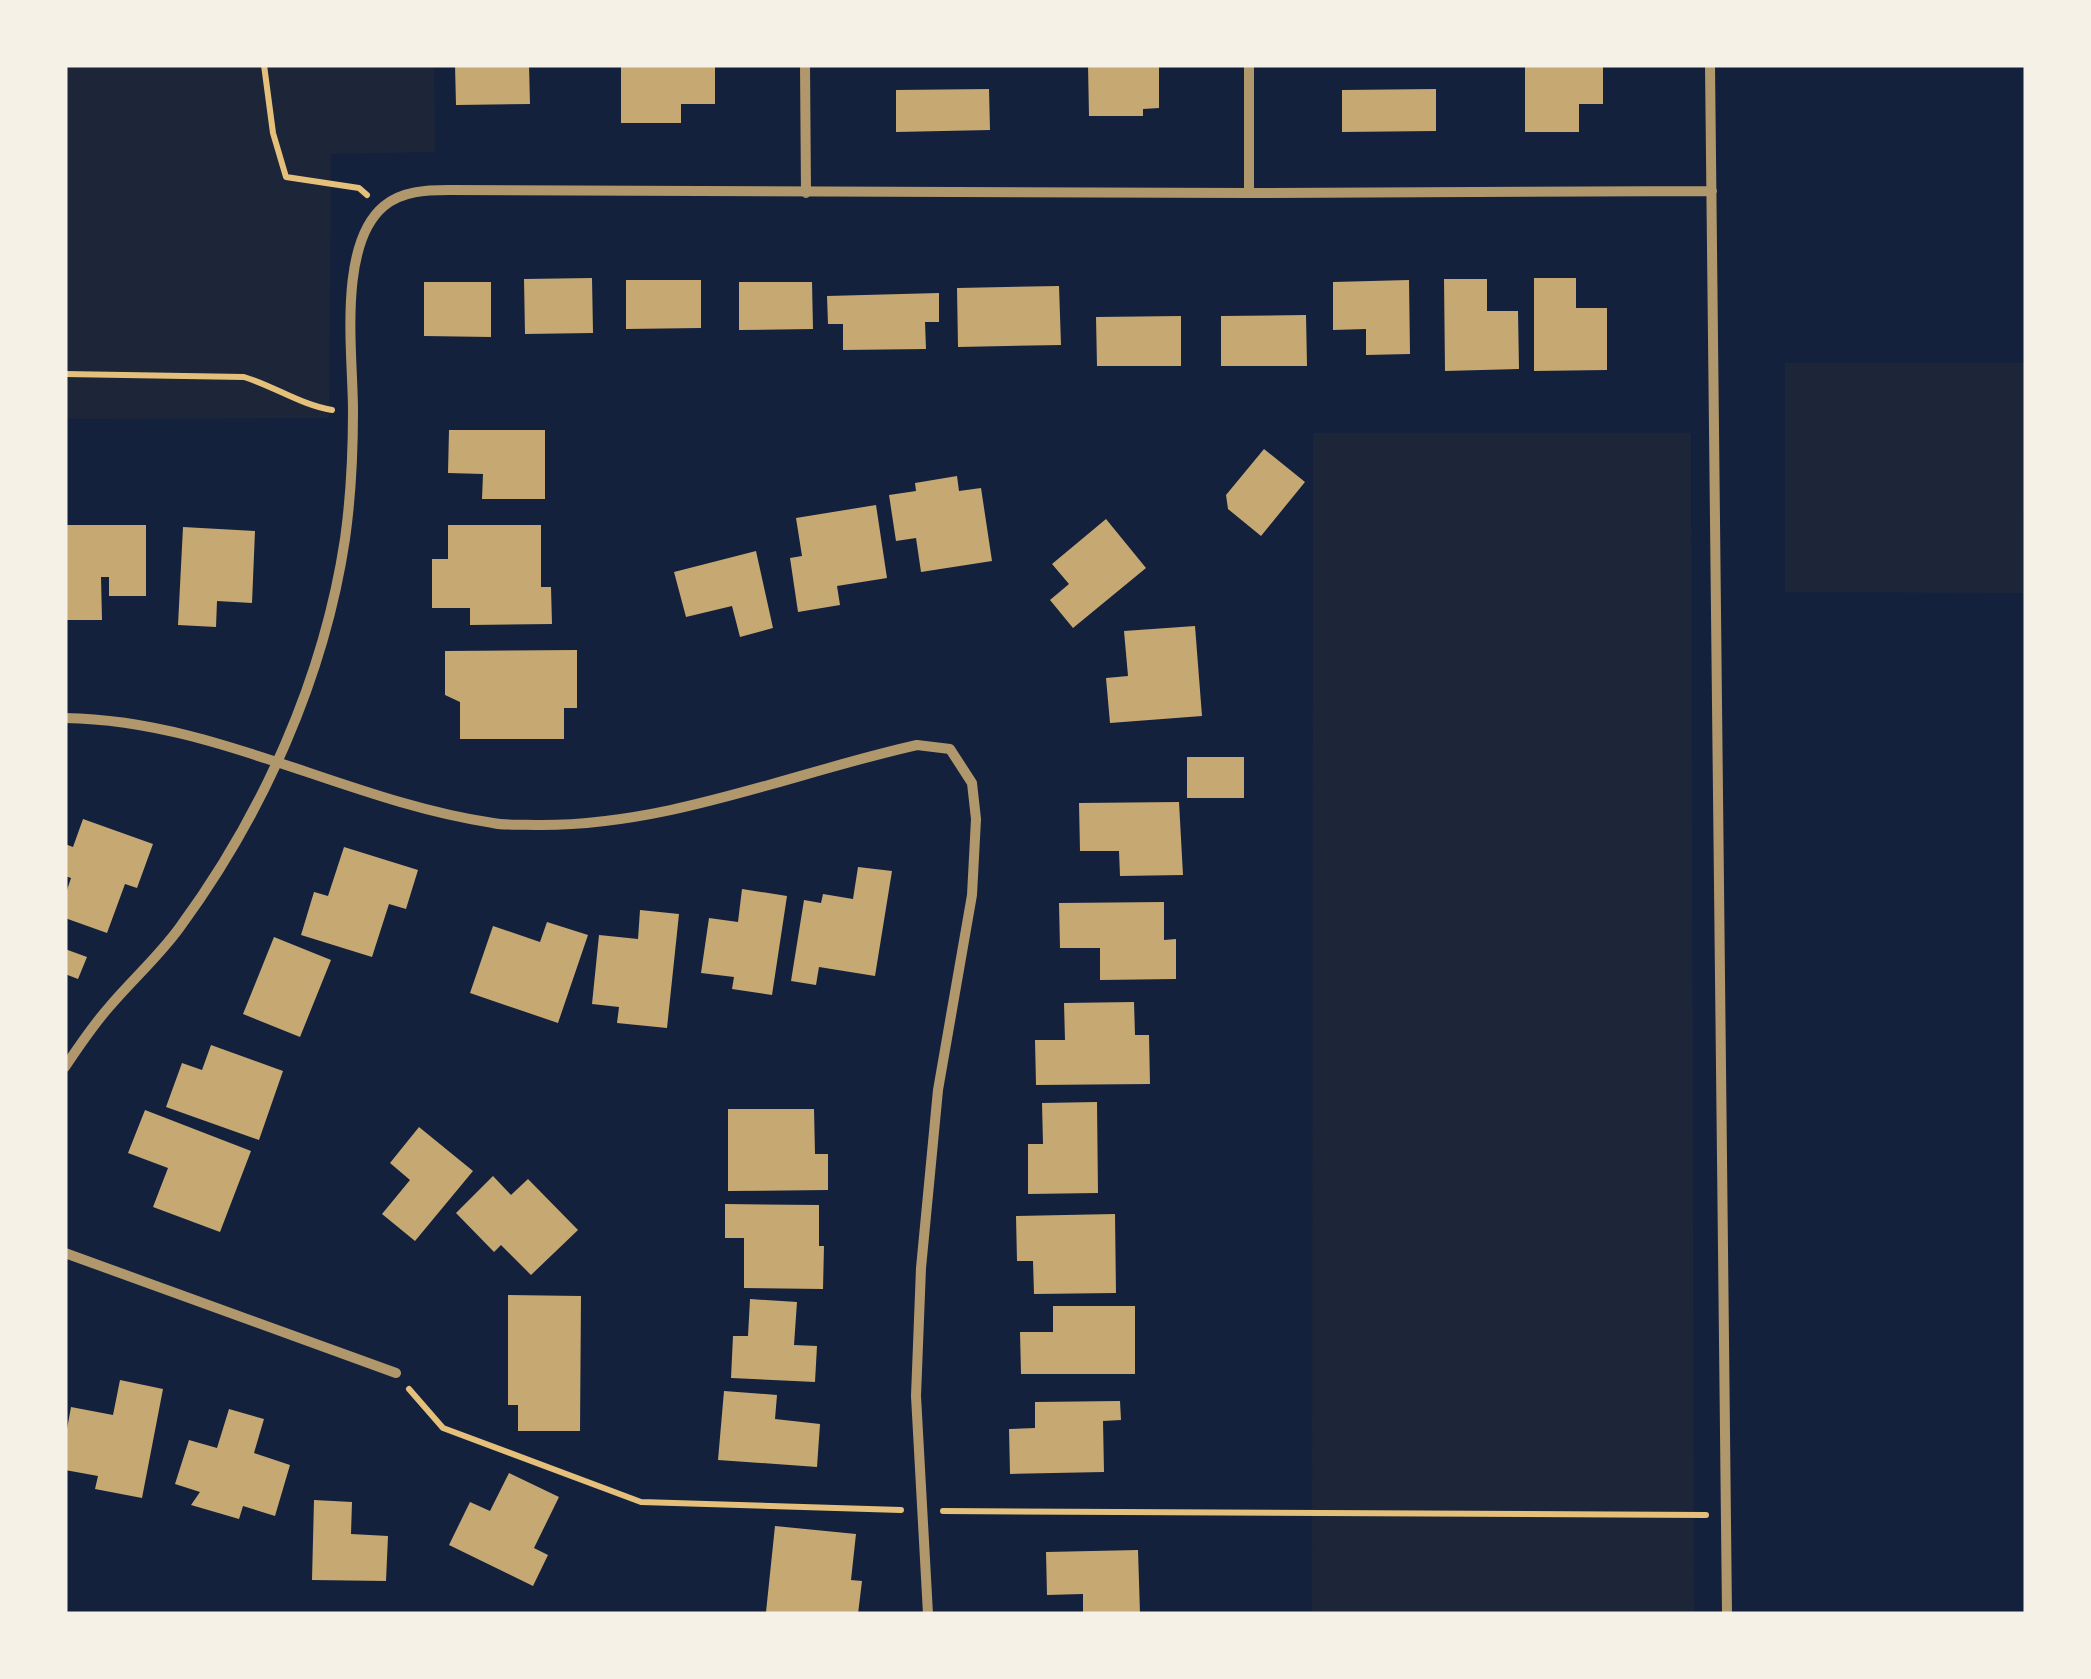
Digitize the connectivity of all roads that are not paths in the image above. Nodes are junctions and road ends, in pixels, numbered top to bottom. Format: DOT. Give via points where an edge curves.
graph roads {
  1 [pos="806,65"];
  2 [pos="1249,65"];
  3 [pos="1710,65"];
  4 [pos="1712,191"];
  5 [pos="806,192"];
  6 [pos="1249,193"];
  7 [pos="65,718"];
  8 [pos="277,760"];
  9 [pos="65,1067"];
  10 [pos="65,1253"];
  11 [pos="396,1373"];
  12 [pos="928,1614"];
  13 [pos="1727,1614"];
  1 -- 5 [label="street"];
  2 -- 6 [label="street"];
  3 -- 4 [label="street"];
  4 -- 6 [label="street"];
  4 -- 13 [label="street"];
  5 -- 6 [label="street"];
  5 -- 8 [label="street" via="438,190 404,194 382,207 363,234 352,293 352,482 344,542 312,676"];
  7 -- 8 [label="street" via="186,734"];
  8 -- 9 [label="street" via="240,838 178,929"];
  8 -- 12 [label="street" via="370,796 495,824 580,825 642,816 917,745 950,749 972,783 976,819 972,895 938,1090 921,1268 916,1396"];
  10 -- 11 [label="street"];
}
